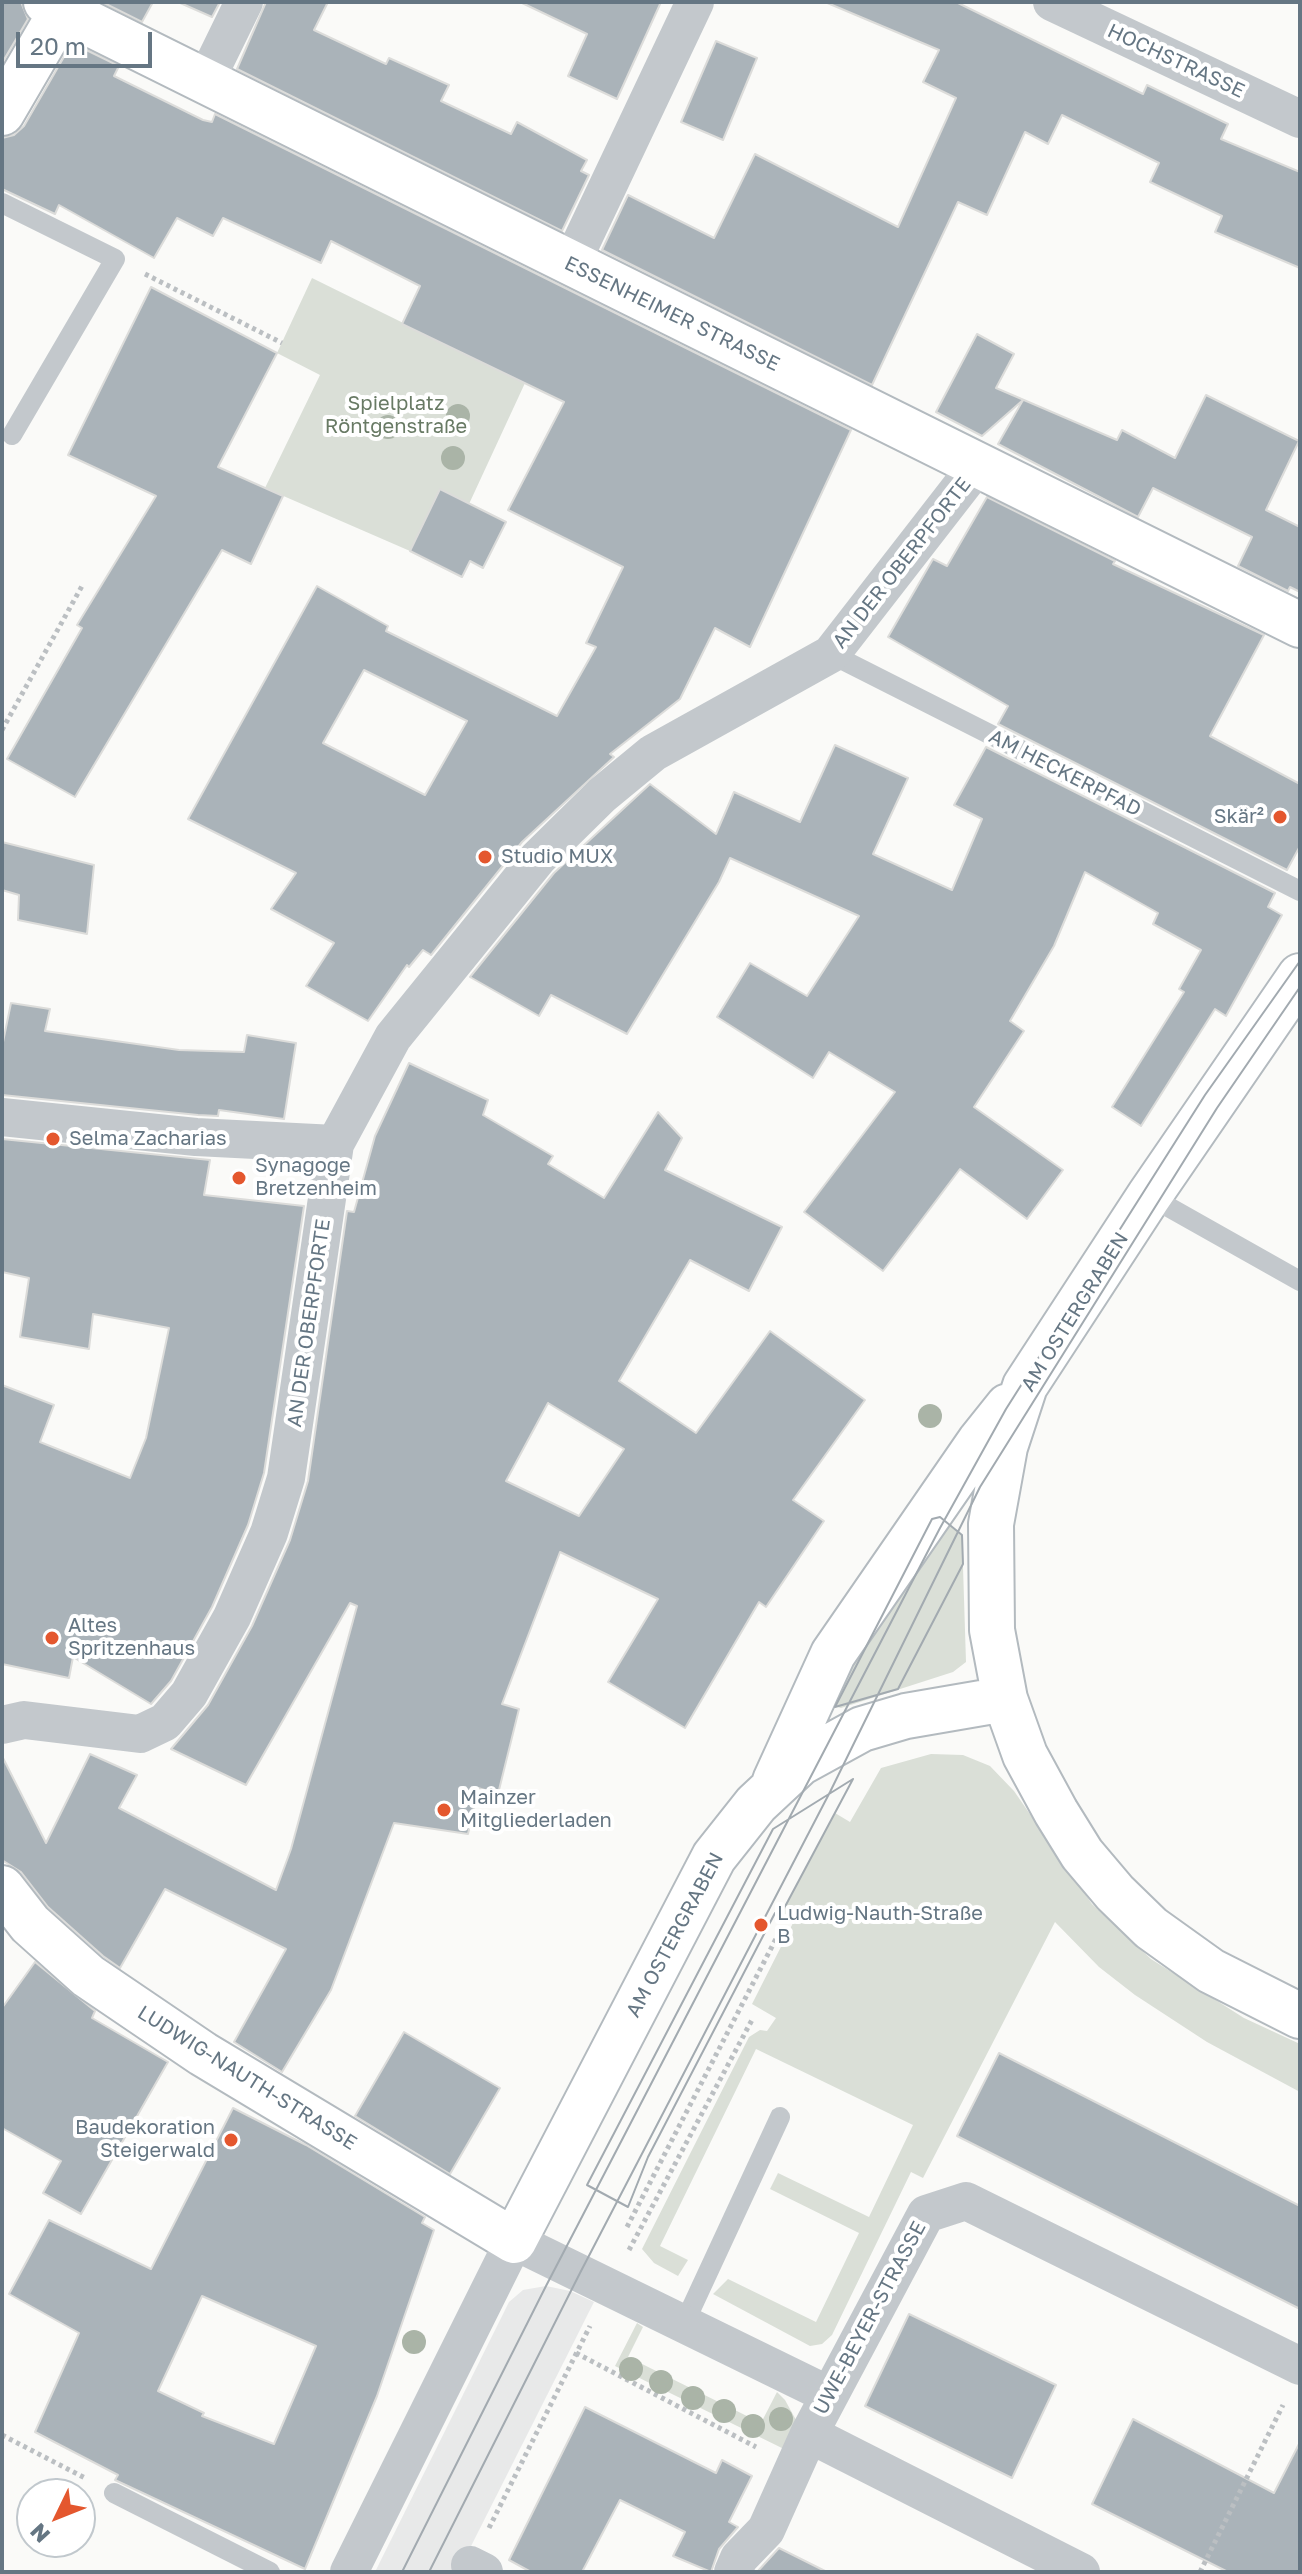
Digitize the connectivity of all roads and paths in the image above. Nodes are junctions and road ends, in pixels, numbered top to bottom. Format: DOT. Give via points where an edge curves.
graph roads {
  1 [pos="244,2"];
  2 [pos="695,2"];
  3 [pos="1052,2"];
  4 [pos="54,6"];
  5 [pos="205,82"];
  6 [pos="2,113"];
  7 [pos="1300,119"];
  8 [pos="2,203"];
  9 [pos="115,259"];
  10 [pos="571,264"];
  11 [pos="282,343"];
  12 [pos="12,435"];
  13 [pos="977,466"];
  14 [pos="82,586"];
  15 [pos="1300,625"];
  16 [pos="831,654"];
  17 [pos="2,730"];
  18 [pos="1300,891"];
  19 [pos="1300,976"];
  20 [pos="2,1117"];
  21 [pos="335,1144"];
  22 [pos="1149,1196"];
  23 [pos="1300,1281"];
  24 [pos="1025,1386"];
  25 [pos="1005,1699"];
  26 [pos="13,1722"];
  27 [pos="770,1789"];
  28 [pos="2,1888"];
  29 [pos="780,1931"];
  30 [pos="1300,2016"];
  31 [pos="753,2018"];
  32 [pos="780,2117"];
  33 [pos="627,2227"];
  34 [pos="514,2241"];
  35 [pos="627,2254"];
  36 [pos="594,2317"];
  37 [pos="684,2324"];
  38 [pos="576,2353"];
  39 [pos="1300,2366"];
  40 [pos="829,2395"];
  41 [pos="1280,2411"];
  42 [pos="809,2434"];
  43 [pos="2,2435"];
  44 [pos="760,2450"];
  45 [pos="114,2493"];
  46 [pos="477,2568"];
  47 [pos="270,2572"];
  48 [pos="349,2572"];
  49 [pos="733,2572"];
  50 [pos="1081,2572"];
  51 [pos="1200,2572"];
  1 -- 5 [label="street"];
  2 -- 10 [label="street"];
  3 -- 7 [label="street, HOCHSTRASSE"];
  4 -- 5 [label="street, ESSENHEIMER STRASSE"];
  4 -- 6 [label="street"];
  5 -- 10 [label="street, ESSENHEIMER STRASSE"];
  8 -- 9 [label="lane"];
  9 -- 11 [label="path"];
  9 -- 12 [label="lane"];
  10 -- 13 [label="street, ESSENHEIMER STRASSE"];
  13 -- 15 [label="street, ESSENHEIMER STRASSE"];
  13 -- 16 [label="street, AN DER OBERPFORTE"];
  14 -- 17 [label="path"];
  16 -- 18 [label="lane, AM HECKERPFAD"];
  16 -- 21 [label="street, AN DER OBERPFORTE" via="653,753 559,837 393,1037"];
  19 -- 22 [label="street, AM OSTERGRABEN"];
  20 -- 21 [label="street" via="196,1137"];
  21 -- 26 [label="street, AN DER OBERPFORTE" via="286,1478 269,1533 232,1617 189,1694 165,1722 140,1734"];
  22 -- 23 [label="lane"];
  22 -- 24 [label="street, AM OSTERGRABEN"];
  24 -- 25 [label="street, AM OSTERGRABEN" via="1005,1447 991,1524 992,1630"];
  24 -- 27 [label="street" via="980,1441 833,1654"];
  25 -- 27 [label="street, AM OSTERGRABEN" via="862,1729 800,1763"];
  25 -- 30 [label="street" via="1025,1755 1056,1812 1115,1893 1151,1928 1211,1971"];
  27 -- 34 [label="street, AM OSTERGRABEN" via="714,1857"];
  28 -- 34 [label="street, LUDWIG-NAUTH-STRASSE" via="30,1924 88,1976 203,2054"];
  29 -- 33 [label="path"];
  31 -- 35 [label="path"];
  32 -- 37 [label="lane"];
  34 -- 37 [label="street"];
  34 -- 48 [label="street, AM OSTERGRABEN"];
  36 -- 38 [label="path"];
  37 -- 40 [label="street"];
  38 -- 44 [label="path"];
  38 -- 46 [label="path"];
  39 -- 40 [label="street, UWE-BEYER-STRASSE" via="966,2201 926,2214"];
  40 -- 42 [label="street, UWE-BEYER-STRASSE"];
  41 -- 51 [label="path"];
  42 -- 49 [label="street" via="766,2530"];
  42 -- 50 [label="street, UWE-BEYER-STRASSE"];
  43 -- 45 [label="path"];
  45 -- 47 [label="lane"];
}
